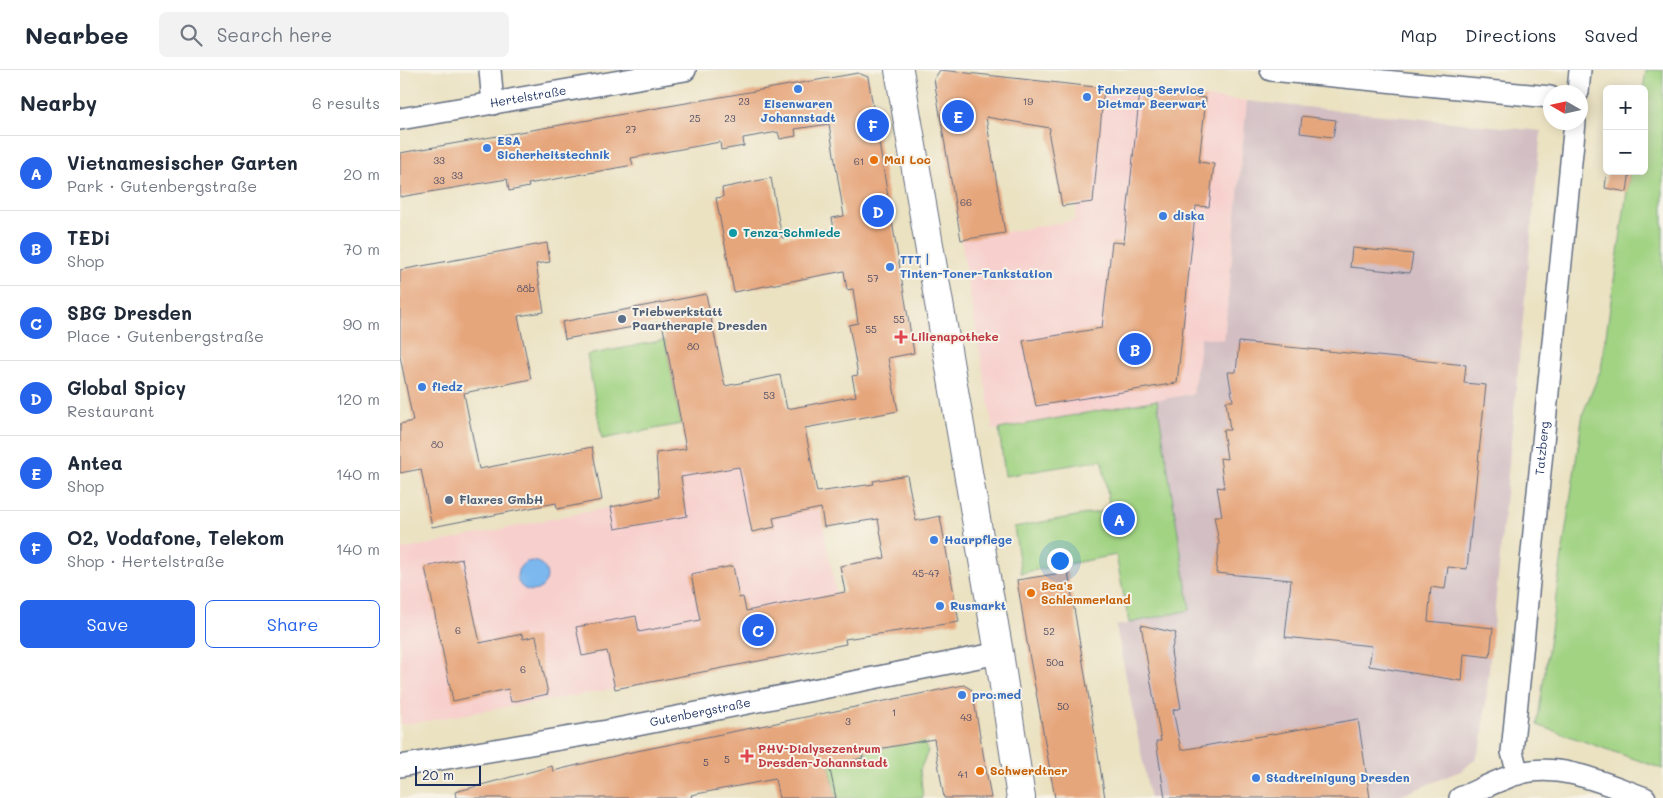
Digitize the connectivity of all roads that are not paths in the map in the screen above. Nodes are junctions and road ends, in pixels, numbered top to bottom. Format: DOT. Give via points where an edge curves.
graph roads {
  1 [pos="490,70"];
  2 [pos="686,70"];
  3 [pos="899,70"];
  4 [pos="1270,70"];
  5 [pos="1580,70"];
  6 [pos="1579,85"];
  7 [pos="1543,96"];
  8 [pos="493,104"];
  9 [pos="400,119"];
  10 [pos="1574,130"];
  11 [pos="999,653"];
  12 [pos="400,766"];
  13 [pos="1518,774"];
  14 [pos="1021,798"];
  15 [pos="1460,798"];
  16 [pos="1645,798"];
  1 -- 8 [label="street"];
  2 -- 8 [label="street, Hertelstraße"];
  3 -- 11 [label="street"];
  4 -- 7 [label="street"];
  5 -- 6 [label="street"];
  8 -- 9 [label="street, Hertelstraße"];
  10 -- 13 [label="street, Tatzberg" via="1512,752"];
  11 -- 12 [label="street, Gutenbergstraße" via="607,731"];
  11 -- 14 [label="street"];
  13 -- 15 [label="street"];
  13 -- 16 [label="street" via="1550,770 1582,776"];
}
